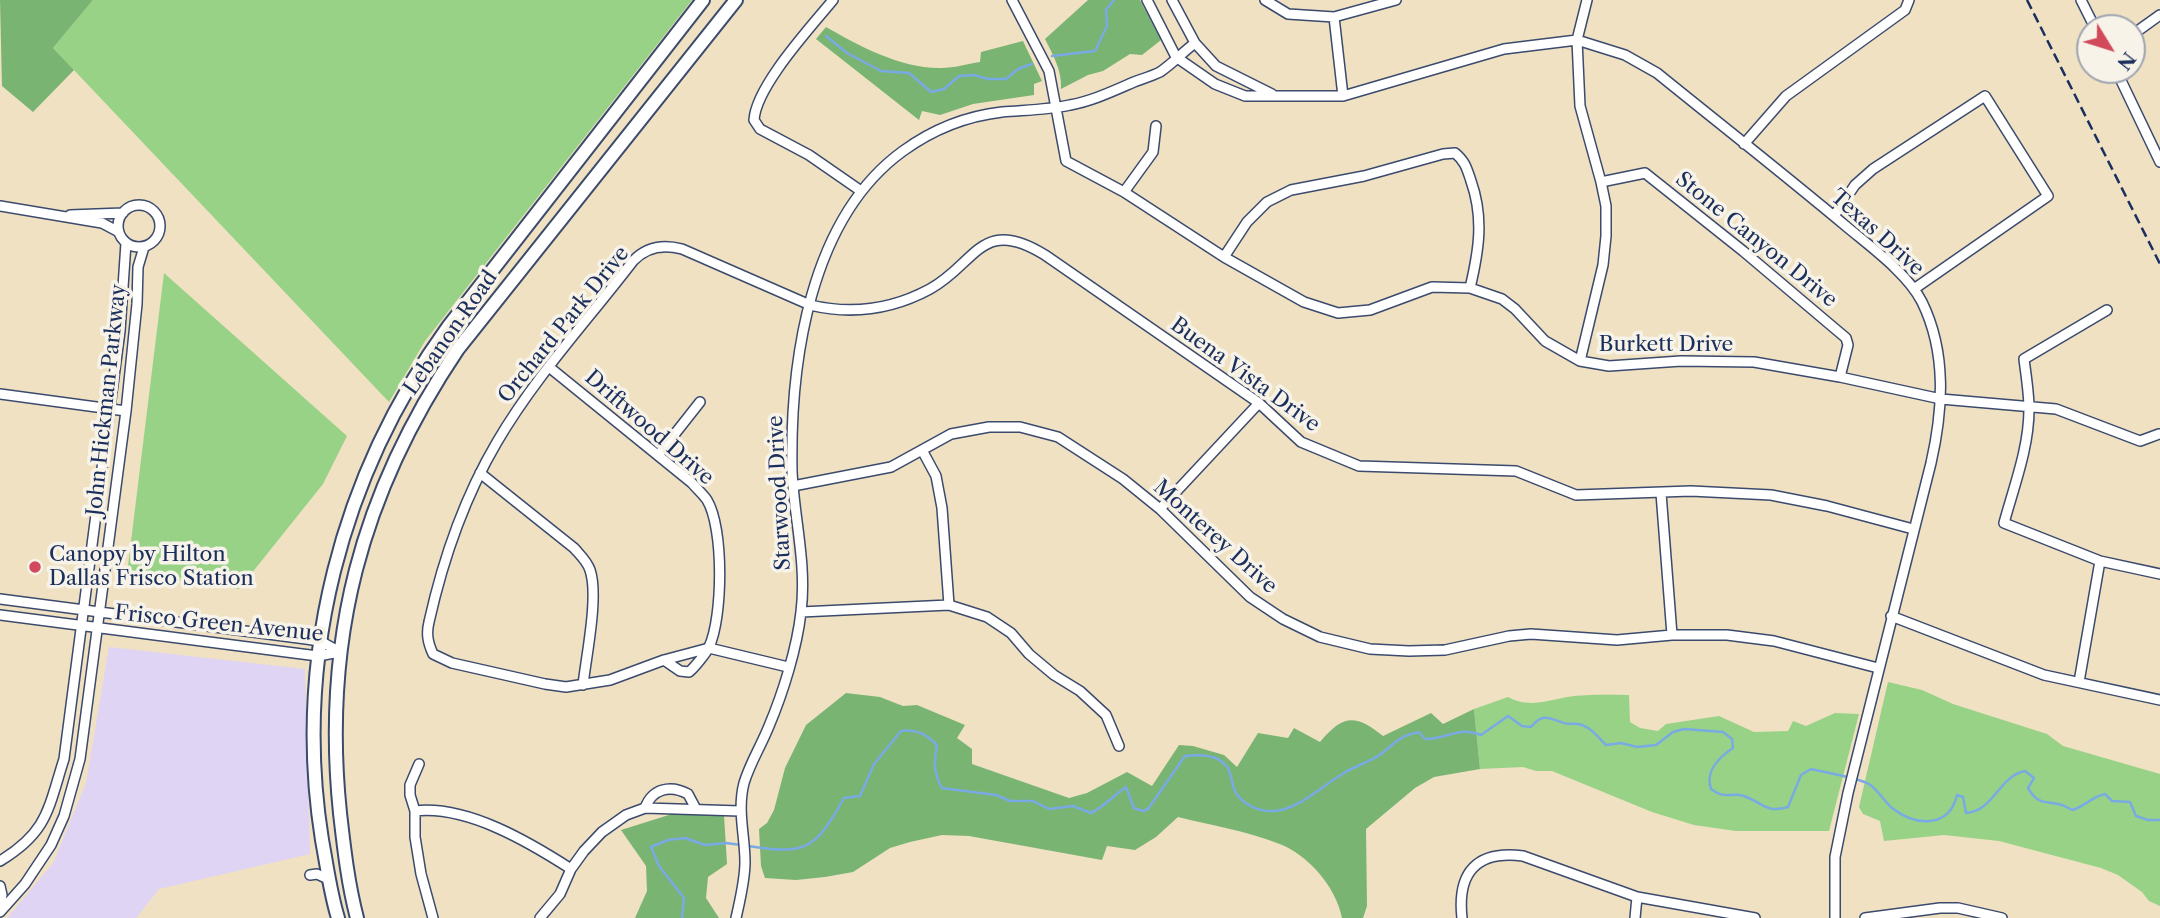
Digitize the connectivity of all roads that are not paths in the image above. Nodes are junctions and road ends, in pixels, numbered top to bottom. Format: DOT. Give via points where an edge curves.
graph roads {
  1 [pos="703,0"];
  2 [pos="736,0"];
  3 [pos="833,0"];
  4 [pos="1012,0"];
  5 [pos="1158,0"];
  6 [pos="1172,0"];
  7 [pos="1265,0"];
  8 [pos="1396,0"];
  9 [pos="1587,0"];
  10 [pos="1909,0"];
  11 [pos="1147,3"];
  12 [pos="1334,18"];
  13 [pos="1577,40"];
  14 [pos="1195,43"];
  15 [pos="1176,57"];
  16 [pos="2123,84"];
  17 [pos="1273,95"];
  18 [pos="1343,96"];
  19 [pos="1055,108"];
  20 [pos="1156,126"];
  21 [pos="1744,144"];
  22 [pos="2160,162"];
  23 [pos="1601,182"];
  24 [pos="861,191"];
  25 [pos="1124,192"];
  26 [pos="0,206"];
  27 [pos="123,213"];
  28 [pos="1834,216"];
  29 [pos="65,217"];
  30 [pos="119,232"];
  31 [pos="127,243"];
  32 [pos="991,243"];
  33 [pos="144,247"];
  34 [pos="1224,257"];
  35 [pos="1470,288"];
  36 [pos="1914,289"];
  37 [pos="810,305"];
  38 [pos="2107,310"];
  39 [pos="1580,361"];
  40 [pos="549,367"];
  41 [pos="1840,377"];
  42 [pos="0,394"];
  43 [pos="1941,399"];
  44 [pos="700,402"];
  45 [pos="1259,402"];
  46 [pos="2029,407"];
  47 [pos="110,409"];
  48 [pos="126,411"];
  49 [pos="2159,434"];
  50 [pos="922,450"];
  51 [pos="659,454"];
  52 [pos="480,473"];
  53 [pos="793,486"];
  54 [pos="1661,493"];
  55 [pos="1160,509"];
  56 [pos="1913,529"];
  57 [pos="2100,561"];
  58 [pos="2160,574"];
  59 [pos="0,599"];
  60 [pos="949,605"];
  61 [pos="84,610"];
  62 [pos="101,612"];
  63 [pos="801,612"];
  64 [pos="0,615"];
  65 [pos="1891,616"];
  66 [pos="82,625"];
  67 [pos="99,628"];
  68 [pos="1672,635"];
  69 [pos="320,641"];
  70 [pos="709,648"];
  71 [pos="340,652"];
  72 [pos="318,656"];
  73 [pos="663,660"];
  74 [pos="788,667"];
  75 [pos="1878,668"];
  76 [pos="2079,682"];
  77 [pos="583,685"];
  78 [pos="2160,700"];
  79 [pos="1119,746"];
  80 [pos="419,764"];
  81 [pos="645,808"];
  82 [pos="696,809"];
  83 [pos="415,811"];
  84 [pos="740,811"];
  85 [pos="343,837"];
  86 [pos="322,839"];
  87 [pos="0,861"];
  88 [pos="571,869"];
  89 [pos="310,875"];
  90 [pos="328,878"];
  91 [pos="0,886"];
  92 [pos="1637,897"];
  93 [pos="0,906"];
  94 [pos="0,912"];
  95 [pos="338,918"];
  96 [pos="357,918"];
  97 [pos="433,918"];
  98 [pos="540,918"];
  99 [pos="736,918"];
  100 [pos="1462,918"];
  101 [pos="1635,918"];
  102 [pos="1755,918"];
  103 [pos="1835,918"];
  104 [pos="1865,918"];
  105 [pos="2002,918"];
  1 -- 69 [label="main road, Lebanon Road" via="423,361 398,403 353,506 337,551"];
  2 -- 71 [label="main road, Lebanon Road" via="498,297 440,377 378,500 357,565"];
  3 -- 24 [label="street" via="770,82 756,109 756,124"];
  4 -- 19 [label="street, Burkett Drive" via="1045,62"];
  5 -- 11 [label="street"];
  6 -- 14 [label="street, Texas Drive"];
  7 -- 12 [label="street" via="1288,14"];
  8 -- 12 [label="street"];
  9 -- 13 [label="street"];
  10 -- 21 [label="street" via="1905,10 1786,96"];
  11 -- 15 [label="street, Texas Drive"];
  12 -- 18 [label="street"];
  13 -- 18 [label="street, Texas Drive" via="1504,49"];
  13 -- 21 [label="street, Texas Drive" via="1643,64"];
  13 -- 23 [label="street" via="1580,106"];
  14 -- 15 [label="street, Starwood Drive"];
  14 -- 17 [label="street, Texas Drive" via="1216,66"];
  15 -- 17 [label="street, Texas Drive" via="1214,84 1245,96"];
  15 -- 19 [label="street, Starwood Drive" via="1160,72 1101,96"];
  16 -- 22 [label="street"];
  17 -- 18 [label="street, Texas Drive"];
  19 -- 24 [label="street, Starwood Drive" via="1001,112 953,124 912,144"];
  19 -- 25 [label="street, Burkett Drive" via="1066,161"];
  20 -- 25 [label="street" via="1153,152"];
  21 -- 28 [label="street, Texas Drive"];
  23 -- 39 [label="street" via="1606,236"];
  23 -- 41 [label="street, Stone Canyon Drive" via="1645,173 1733,243 1846,338"];
  24 -- 37 [label="street, Starwood Drive" via="836,231"];
  25 -- 34 [label="street, Burkett Drive"];
  26 -- 29 [label="street"];
  27 -- 29 [label="street"];
  27 -- 30 [label="street"];
  27 -- 33 [label="street" via="141,205 158,216 159,235"];
  28 -- 36 [label="street, Texas Drive"];
  28 -- 36 [label="street" via="1855,185 1873,169 1984,96 2048,196"];
  29 -- 30 [label="street" via="102,223"];
  30 -- 31 [label="street"];
  31 -- 33 [label="street"];
  31 -- 47 [label="street, John Hickman Parkway"];
  32 -- 37 [label="street, Orchard Park Drive" via="972,252 936,285 907,299 858,310"];
  32 -- 45 [label="street, Buena Vista Drive" via="1012,241 1037,250"];
  33 -- 48 [label="street, John Hickman Parkway" via="138,267"];
  34 -- 35 [label="street, Burkett Drive" via="1304,302 1338,313 1370,310 1432,287"];
  34 -- 35 [label="street" via="1247,222 1267,202 1291,190 1455,153 1464,160 1479,208 1478,254"];
  35 -- 39 [label="street, Burkett Drive" via="1502,299 1545,341"];
  36 -- 43 [label="street, Texas Drive" via="1931,326"];
  37 -- 40 [label="street, Orchard Park Drive" via="682,249 658,247 633,261"];
  37 -- 53 [label="street, Starwood Drive" via="794,401"];
  38 -- 46 [label="street" via="2024,359"];
  39 -- 41 [label="street, Burkett Drive" via="1609,366 1754,362"];
  40 -- 51 [label="street, Driftwood Drive"];
  40 -- 52 [label="street, Orchard Park Drive"];
  41 -- 43 [label="street, Burkett Drive"];
  42 -- 47 [label="street"];
  43 -- 46 [label="street, Burkett Drive"];
  43 -- 56 [label="street, Texas Drive" via="1936,439"];
  44 -- 51 [label="street"];
  45 -- 54 [label="street, Buena Vista Drive" via="1301,442 1359,466 1516,471 1576,495"];
  45 -- 55 [label="street"];
  46 -- 49 [label="street, Burkett Drive" via="2056,409 2140,441"];
  46 -- 57 [label="street" via="2025,447 2004,523"];
  47 -- 48 [label="street"];
  47 -- 61 [label="street, John Hickman Parkway"];
  48 -- 62 [label="street, John Hickman Parkway"];
  50 -- 53 [label="street, Monterey Drive" via="891,467"];
  50 -- 55 [label="street, Monterey Drive" via="951,434 1020,427 1058,437"];
  50 -- 60 [label="street" via="936,476 942,508"];
  51 -- 70 [label="street, Driftwood Drive" via="707,500 714,518 720,582"];
  52 -- 77 [label="street" via="574,548 590,570 592,604"];
  52 -- 77 [label="street, Orchard Park Drive" via="439,581 427,633 433,654 452,663 545,684"];
  53 -- 63 [label="street, Starwood Drive"];
  54 -- 56 [label="street, Buena Vista Drive" via="1771,495"];
  54 -- 68 [label="street"];
  55 -- 68 [label="street, Monterey Drive" via="1250,597 1321,637 1370,649 1409,651 1445,650 1531,634 1617,640"];
  56 -- 65 [label="street, Texas Drive"];
  57 -- 58 [label="street"];
  57 -- 76 [label="street"];
  59 -- 61 [label="street, Frisco Green Avenue"];
  60 -- 63 [label="street"];
  60 -- 79 [label="street" via="987,617 1011,633 1054,675 1106,715"];
  61 -- 62 [label="street, Frisco Green Avenue"];
  61 -- 66 [label="street, John Hickman Parkway"];
  62 -- 67 [label="street, John Hickman Parkway"];
  62 -- 69 [label="street, Frisco Green Avenue"];
  63 -- 74 [label="street, Starwood Drive"];
  64 -- 66 [label="street, Frisco Green Avenue"];
  65 -- 75 [label="street, Texas Drive"];
  65 -- 76 [label="street" via="2044,675"];
  66 -- 67 [label="street, Frisco Green Avenue"];
  66 -- 87 [label="street, John Hickman Parkway" via="64,759 47,816 27,843"];
  67 -- 72 [label="street, Frisco Green Avenue"];
  67 -- 94 [label="street, John Hickman Parkway" via="80,759 64,816 25,884"];
  68 -- 75 [label="street, Monterey Drive" via="1749,636"];
  69 -- 71 [label="street, Frisco Green Avenue"];
  69 -- 72 [label="main road, Lebanon Road"];
  70 -- 73 [label="street"];
  70 -- 73 [label="street" via="689,672"];
  70 -- 74 [label="street"];
  71 -- 72 [label="street, Frisco Green Avenue"];
  71 -- 85 [label="main road, Lebanon Road" via="335,710"];
  72 -- 86 [label="main road, Lebanon Road" via="314,776"];
  73 -- 77 [label="street"];
  74 -- 84 [label="street, Starwood Drive" via="781,697 751,761"];
  75 -- 103 [label="street, Texas Drive" via="1835,857"];
  76 -- 78 [label="street"];
  80 -- 83 [label="street" via="410,785"];
  81 -- 82 [label="street"];
  81 -- 82 [label="street" via="655,792 671,790 688,794"];
  81 -- 88 [label="street" via="601,832"];
  82 -- 84 [label="street"];
  83 -- 88 [label="street" via="483,823 541,849"];
  83 -- 97 [label="street" via="421,874"];
  84 -- 99 [label="street, Starwood Drive" via="745,864"];
  85 -- 86 [label="main road"];
  85 -- 96 [label="main road, Lebanon Road"];
  86 -- 90 [label="main road, Lebanon Road"];
  88 -- 98 [label="street" via="560,894"];
  89 -- 90 [label="street"];
  90 -- 95 [label="main road, Lebanon Road"];
  91 -- 93 [label="street"];
  92 -- 100 [label="street" via="1523,856 1495,856 1473,868 1462,884"];
  92 -- 101 [label="street"];
  92 -- 102 [label="street"];
  104 -- 105 [label="street" via="1940,908"];
}
